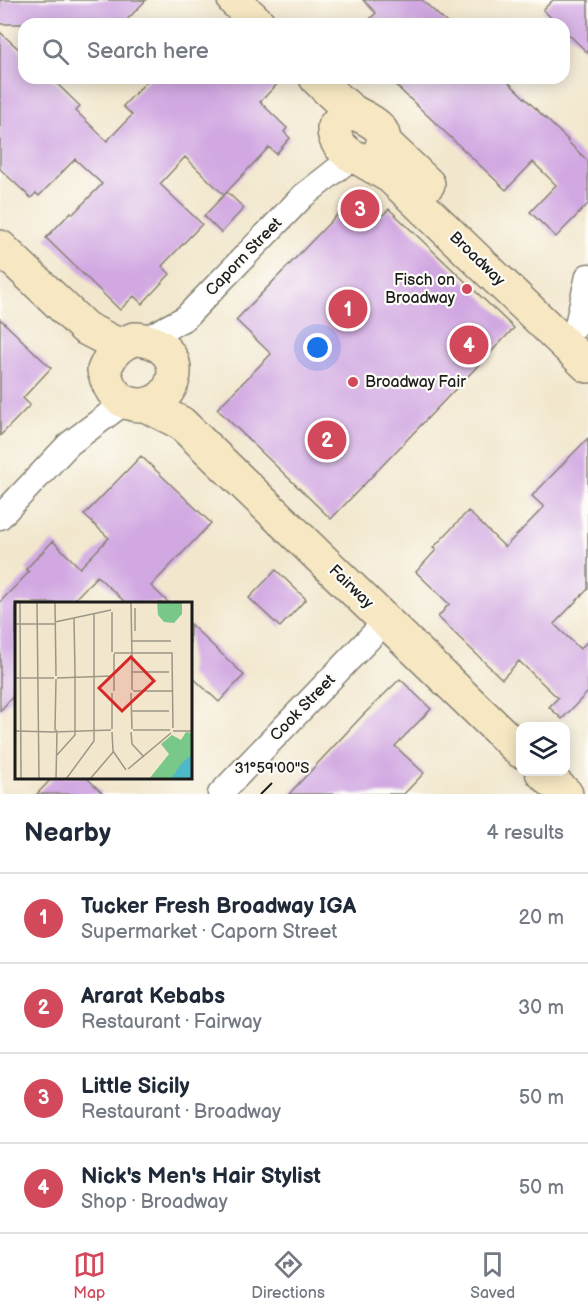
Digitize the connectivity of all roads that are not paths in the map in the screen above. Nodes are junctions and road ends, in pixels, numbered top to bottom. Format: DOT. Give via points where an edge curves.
graph roads {
  1 [pos="208,0"];
  2 [pos="234,0"];
  3 [pos="228,18"];
  4 [pos="253,18"];
  5 [pos="296,84"];
  6 [pos="320,84"];
  7 [pos="354,140"];
  8 [pos="0,247"];
  9 [pos="588,276"];
  10 [pos="583,330"];
  11 [pos="588,366"];
  12 [pos="136,374"];
  13 [pos="0,517"];
  14 [pos="386,621"];
  15 [pos="516,747"];
  16 [pos="547,776"];
  17 [pos="220,794"];
  18 [pos="566,794"];
  1 -- 3 [label="main road"];
  2 -- 4 [label="main road"];
  5 -- 7 [label="main road, Broadway"];
  6 -- 7 [label="main road, Broadway"];
  7 -- 10 [label="main road, Broadway"];
  7 -- 11 [label="main road, Broadway"];
  7 -- 12 [label="street, Caporn Street"];
  8 -- 12 [label="main road, Fairway"];
  9 -- 10 [label="street"];
  12 -- 13 [label="street, Caporn Street"];
  12 -- 14 [label="main road, Fairway" via="181,423"];
  14 -- 15 [label="main road, Fairway"];
  14 -- 17 [label="street, Cook Street"];
  16 -- 18 [label="main road"];
}
